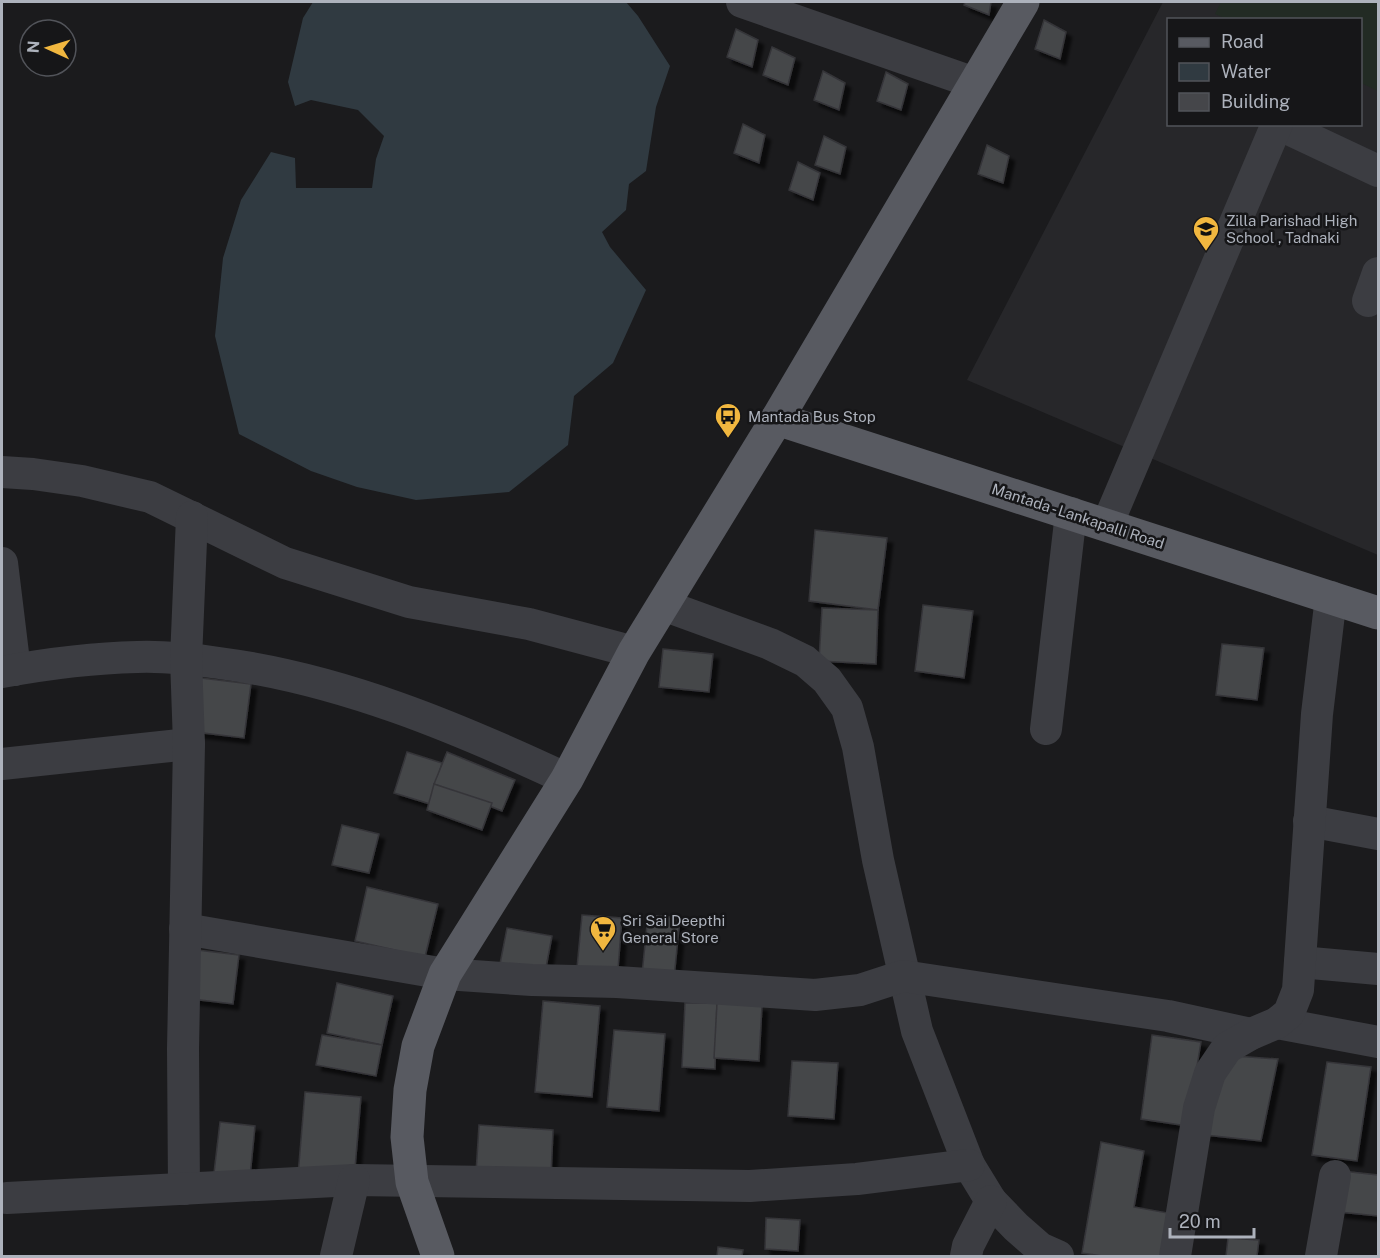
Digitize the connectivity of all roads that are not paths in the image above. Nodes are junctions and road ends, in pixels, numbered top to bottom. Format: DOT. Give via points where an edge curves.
graph roads {
  1 [pos="742,2"];
  2 [pos="1023,2"];
  3 [pos="975,83"];
  4 [pos="1277,126"];
  5 [pos="1282,126"];
  6 [pos="1378,171"];
  7 [pos="777,419"];
  8 [pos="2,472"];
  9 [pos="1071,513"];
  10 [pos="192,517"];
  11 [pos="1107,525"];
  12 [pos="2,562"];
  13 [pos="1330,597"];
  14 [pos="663,604"];
  15 [pos="1378,613"];
  16 [pos="634,652"];
  17 [pos="186,659"];
  18 [pos="8,671"];
  19 [pos="1046,729"];
  20 [pos="189,744"];
  21 [pos="2,764"];
  22 [pos="567,779"];
  23 [pos="1309,821"];
  24 [pos="1378,834"];
  25 [pos="185,928"];
  26 [pos="1300,962"];
  27 [pos="1378,969"];
  28 [pos="445,974"];
  29 [pos="903,976"];
  30 [pos="1264,1028"];
  31 [pos="1378,1042"];
  32 [pos="969,1166"];
  33 [pos="1335,1176"];
  34 [pos="354,1180"];
  35 [pos="412,1182"];
  36 [pos="184,1189"];
  37 [pos="6,1198"];
  38 [pos="991,1201"];
  39 [pos="336,1257"];
  40 [pos="438,1257"];
  41 [pos="966,1257"];
  42 [pos="1058,1257"];
  43 [pos="1176,1257"];
  44 [pos="1321,1257"];
  1 -- 3 [label="street"];
  2 -- 3 [label="main road"];
  3 -- 7 [label="main road"];
  4 -- 11 [label="street"];
  5 -- 6 [label="street"];
  7 -- 9 [label="main road, Mantada - Lankapalli Road"];
  7 -- 14 [label="main road"];
  8 -- 10 [label="street" via="111,487 150,497"];
  9 -- 11 [label="main road, Mantada - Lankapalli Road"];
  9 -- 19 [label="street"];
  10 -- 16 [label="street" via="285,563 409,602 529,624"];
  10 -- 17 [label="street"];
  11 -- 13 [label="main road, Mantada - Lankapalli Road"];
  12 -- 18 [label="street"];
  13 -- 15 [label="main road, Mantada - Lankapalli Road"];
  13 -- 23 [label="street"];
  14 -- 16 [label="main road"];
  14 -- 29 [label="street" via="805,661 827,680 847,708"];
  16 -- 22 [label="main road"];
  17 -- 18 [label="street" via="138,657 52,663"];
  17 -- 20 [label="street"];
  17 -- 22 [label="street" via="250,667 321,683 448,725"];
  20 -- 21 [label="street"];
  20 -- 25 [label="street"];
  22 -- 28 [label="main road"];
  23 -- 24 [label="street"];
  23 -- 26 [label="street"];
  25 -- 28 [label="street"];
  25 -- 36 [label="street"];
  26 -- 27 [label="street"];
  26 -- 30 [label="street" via="1298,990 1289,1012"];
  28 -- 29 [label="street" via="815,995 860,990"];
  28 -- 35 [label="main road" via="418,1046 410,1090 408,1137"];
  29 -- 30 [label="street"];
  29 -- 32 [label="street" via="917,1031"];
  30 -- 31 [label="street"];
  30 -- 43 [label="street" via="1227,1048 1210,1073 1199,1108"];
  32 -- 35 [label="street" via="750,1186"];
  32 -- 38 [label="street"];
  33 -- 44 [label="street"];
  34 -- 35 [label="street"];
  34 -- 36 [label="street"];
  34 -- 39 [label="street"];
  35 -- 40 [label="main road"];
  36 -- 37 [label="street"];
  38 -- 41 [label="street"];
  38 -- 42 [label="street" via="1040,1248"];
}
